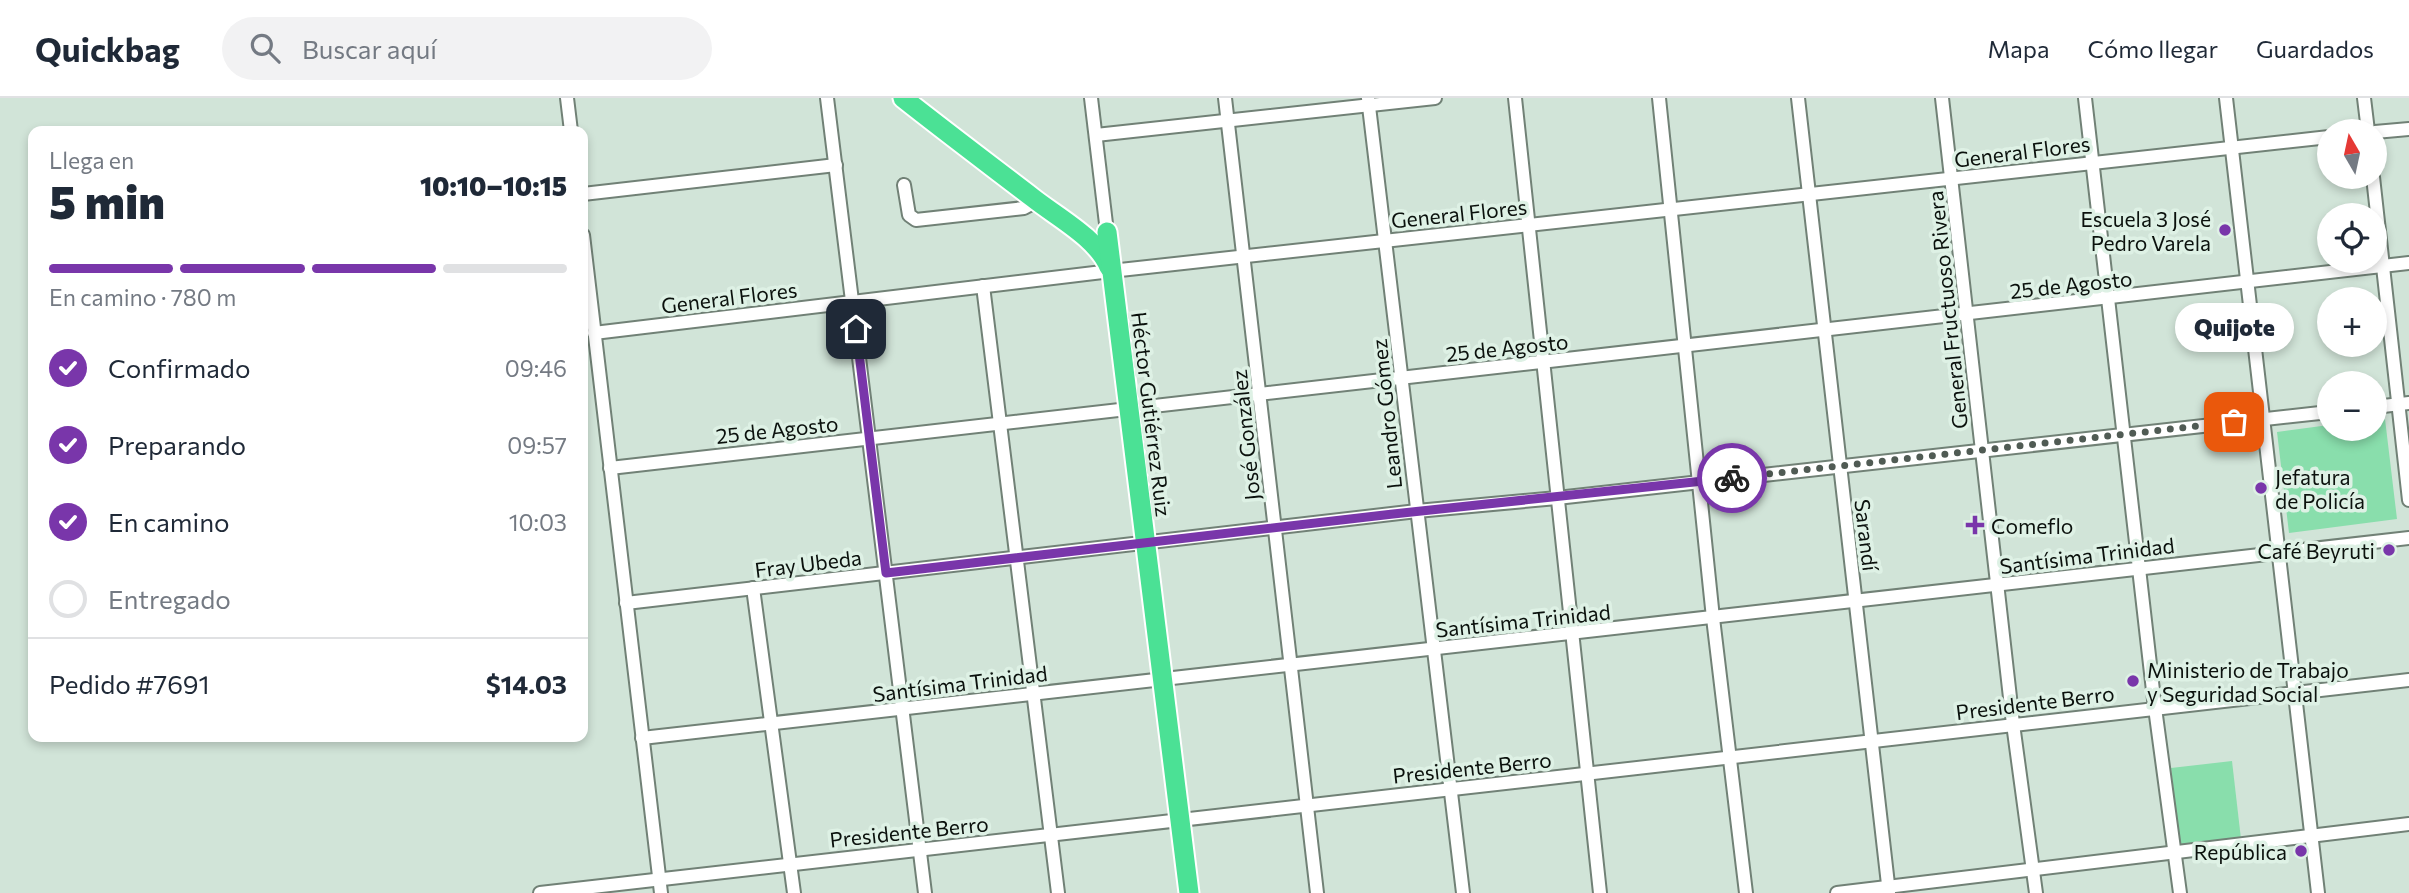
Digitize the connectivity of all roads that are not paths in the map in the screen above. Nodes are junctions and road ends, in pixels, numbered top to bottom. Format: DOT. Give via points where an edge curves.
graph roads {
  1 [pos="567,98"];
  2 [pos="827,98"];
  3 [pos="903,98"];
  4 [pos="1091,98"];
  5 [pos="1225,98"];
  6 [pos="1435,98"];
  7 [pos="1515,98"];
  8 [pos="1659,98"];
  9 [pos="1798,98"];
  10 [pos="1942,98"];
  11 [pos="2085,98"];
  12 [pos="2226,98"];
  13 [pos="2364,98"];
  14 [pos="1368,102"];
  15 [pos="2367,119"];
  16 [pos="1227,120"];
  17 [pos="570,126"];
  18 [pos="2409,129"];
  19 [pos="2387,131"];
  20 [pos="1096,135"];
  21 [pos="2317,138"];
  22 [pos="2232,147"];
  23 [pos="2092,162"];
  24 [pos="836,165"];
  25 [pos="1952,178"];
  26 [pos="904,185"];
  27 [pos="588,193"];
  28 [pos="1810,194"];
  29 [pos="1037,201"];
  30 [pos="1672,209"];
  31 [pos="1060,217"];
  32 [pos="1529,225"];
  33 [pos="1107,232"];
  34 [pos="1085,238"];
  35 [pos="1386,240"];
  36 [pos="1243,256"];
  37 [pos="2409,264"];
  38 [pos="2387,266"];
  39 [pos="1111,271"];
  40 [pos="2334,273"];
  41 [pos="2383,273"];
  42 [pos="588,284"];
  43 [pos="2247,284"];
  44 [pos="983,286"];
  45 [pos="2109,300"];
  46 [pos="853,302"];
  47 [pos="1967,315"];
  48 [pos="1824,331"];
  49 [pos="593,333"];
  50 [pos="1686,347"];
  51 [pos="1543,363"];
  52 [pos="1402,378"];
  53 [pos="1260,393"];
  54 [pos="2403,404"];
  55 [pos="1128,409"];
  56 [pos="2317,413"];
  57 [pos="2262,419"];
  58 [pos="1000,422"];
  59 [pos="2124,434"];
  60 [pos="869,438"];
  61 [pos="1981,450"];
  62 [pos="1839,466"];
  63 [pos="610,468"];
  64 [pos="1699,482"];
  65 [pos="1557,498"];
  66 [pos="2409,500"];
  67 [pos="1417,511"];
  68 [pos="1275,527"];
  69 [pos="2409,538"];
  70 [pos="1145,543"];
  71 [pos="2278,552"];
  72 [pos="1016,558"];
  73 [pos="2139,568"];
  74 [pos="886,573"];
  75 [pos="1997,585"];
  76 [pos="753,588"];
  77 [pos="1856,601"];
  78 [pos="626,603"];
  79 [pos="1713,618"];
  80 [pos="1573,634"];
  81 [pos="1434,649"];
  82 [pos="1291,666"];
  83 [pos="1163,680"];
  84 [pos="2409,680"];
  85 [pos="2295,691"];
  86 [pos="1033,694"];
  87 [pos="2155,708"];
  88 [pos="902,709"];
  89 [pos="2013,724"];
  90 [pos="771,725"];
  91 [pos="642,738"];
  92 [pos="1871,740"];
  93 [pos="1729,757"];
  94 [pos="1588,774"];
  95 [pos="1451,790"];
  96 [pos="1307,805"];
  97 [pos="1180,820"];
  98 [pos="2409,824"];
  99 [pos="1051,835"];
  100 [pos="2311,835"];
  101 [pos="920,849"];
  102 [pos="2175,851"];
  103 [pos="791,863"];
  104 [pos="2034,868"];
  105 [pos="660,878"];
  106 [pos="1889,890"];
  107 [pos="540,893"];
  108 [pos="661,893"];
  109 [pos="794,893"];
  110 [pos="925,893"];
  111 [pos="1058,893"];
  112 [pos="1189,893"];
  113 [pos="1317,893"];
  114 [pos="1462,893"];
  115 [pos="1600,893"];
  116 [pos="1746,893"];
  117 [pos="1836,893"];
  118 [pos="2036,893"];
  119 [pos="2180,893"];
  120 [pos="2318,893"];
  1 -- 17 [label="street"];
  2 -- 24 [label="street"];
  3 -- 29 [label="highway"];
  4 -- 20 [label="street, Héctor Gutiérrez Ruiz"];
  5 -- 16 [label="street, José González"];
  6 -- 14 [label="street"];
  7 -- 32 [label="street"];
  8 -- 30 [label="street"];
  9 -- 28 [label="street, Sarandí"];
  10 -- 25 [label="street, General Fructuoso Rivera"];
  11 -- 23 [label="street"];
  12 -- 22 [label="street"];
  13 -- 15 [label="street"];
  14 -- 16 [label="street"];
  14 -- 35 [label="street, Leandro Gómez"];
  16 -- 20 [label="street"];
  16 -- 36 [label="street, José González"];
  18 -- 19 [label="street"];
  20 -- 33 [label="street, Héctor Gutiérrez Ruiz"];
  21 -- 22 [label="street, General Flores"];
  22 -- 23 [label="street, General Flores"];
  22 -- 43 [label="street"];
  23 -- 25 [label="street, General Flores"];
  23 -- 45 [label="street"];
  24 -- 27 [label="street"];
  24 -- 46 [label="street"];
  25 -- 28 [label="street, General Flores"];
  25 -- 47 [label="street, General Fructuoso Rivera"];
  26 -- 29 [label="street" via="909,215 916,220 1024,208"];
  28 -- 30 [label="street, General Flores"];
  28 -- 48 [label="street, Sarandí"];
  29 -- 31 [label="highway"];
  30 -- 32 [label="street, General Flores"];
  30 -- 50 [label="street"];
  31 -- 33 [label="highway"];
  31 -- 34 [label="highway"];
  32 -- 35 [label="street, General Flores"];
  32 -- 51 [label="street"];
  33 -- 34 [label="highway"];
  33 -- 39 [label="highway, Héctor Gutiérrez Ruiz"];
  34 -- 39 [label="highway"];
  35 -- 36 [label="street, General Flores"];
  35 -- 52 [label="street, Leandro Gómez"];
  36 -- 39 [label="street, General Flores"];
  36 -- 53 [label="street, José González"];
  37 -- 38 [label="street, 25 de Agosto"];
  39 -- 44 [label="street, General Flores"];
  39 -- 55 [label="highway, Héctor Gutiérrez Ruiz"];
  40 -- 43 [label="street, 25 de Agosto"];
  41 -- 54 [label="street"];
  42 -- 49 [label="street"];
  43 -- 45 [label="street, 25 de Agosto"];
  43 -- 57 [label="street"];
  44 -- 46 [label="street, General Flores"];
  44 -- 58 [label="street"];
  45 -- 47 [label="street, 25 de Agosto"];
  45 -- 59 [label="street"];
  46 -- 49 [label="street, General Flores"];
  46 -- 60 [label="street"];
  47 -- 48 [label="street, 25 de Agosto"];
  47 -- 61 [label="street, General Fructuoso Rivera"];
  48 -- 50 [label="street, 25 de Agosto"];
  48 -- 62 [label="street, Sarandí"];
  49 -- 63 [label="street"];
  50 -- 51 [label="street, 25 de Agosto"];
  50 -- 64 [label="street"];
  51 -- 52 [label="street, 25 de Agosto"];
  51 -- 65 [label="street"];
  52 -- 53 [label="street, 25 de Agosto"];
  52 -- 67 [label="street, Leandro Gómez"];
  53 -- 55 [label="street, 25 de Agosto"];
  53 -- 68 [label="street, José González"];
  54 -- 66 [label="street"];
  55 -- 58 [label="street, 25 de Agosto"];
  55 -- 70 [label="highway, Héctor Gutiérrez Ruiz"];
  56 -- 57 [label="street, Fray Ubeda"];
  57 -- 59 [label="street, Fray Ubeda"];
  57 -- 71 [label="street"];
  58 -- 60 [label="street, 25 de Agosto"];
  58 -- 72 [label="street"];
  59 -- 61 [label="street, Fray Ubeda"];
  59 -- 73 [label="street"];
  60 -- 63 [label="street, 25 de Agosto"];
  60 -- 74 [label="street"];
  61 -- 62 [label="street, Fray Ubeda"];
  61 -- 75 [label="street, General Fructuoso Rivera"];
  62 -- 64 [label="street, Fray Ubeda"];
  62 -- 77 [label="street, Sarandí"];
  63 -- 78 [label="street"];
  64 -- 65 [label="street, Fray Ubeda"];
  64 -- 79 [label="street"];
  65 -- 67 [label="street, Fray Ubeda"];
  65 -- 80 [label="street"];
  67 -- 68 [label="street, Fray Ubeda"];
  67 -- 81 [label="street, Leandro Gómez"];
  68 -- 70 [label="street, Fray Ubeda"];
  68 -- 82 [label="street, José González"];
  69 -- 71 [label="street, Santísima Trinidad"];
  70 -- 72 [label="street, Fray Ubeda"];
  70 -- 83 [label="highway, Héctor Gutiérrez Ruiz"];
  71 -- 73 [label="street, Santísima Trinidad"];
  71 -- 85 [label="street"];
  72 -- 74 [label="street, Fray Ubeda"];
  72 -- 86 [label="street"];
  73 -- 75 [label="street, Santísima Trinidad"];
  73 -- 87 [label="street"];
  74 -- 76 [label="street, Fray Ubeda"];
  74 -- 88 [label="street"];
  75 -- 77 [label="street, Santísima Trinidad"];
  75 -- 89 [label="street, General Fructuoso Rivera"];
  76 -- 78 [label="street, Fray Ubeda"];
  76 -- 90 [label="street"];
  77 -- 79 [label="street, Santísima Trinidad"];
  77 -- 92 [label="street, Sarandí"];
  78 -- 91 [label="street"];
  79 -- 80 [label="street, Santísima Trinidad"];
  79 -- 93 [label="street"];
  80 -- 81 [label="street, Santísima Trinidad"];
  80 -- 94 [label="street"];
  81 -- 82 [label="street, Santísima Trinidad"];
  81 -- 95 [label="street, Leandro Gómez"];
  82 -- 83 [label="street, Santísima Trinidad"];
  82 -- 96 [label="street, José González"];
  83 -- 86 [label="street, Santísima Trinidad"];
  83 -- 97 [label="highway, Héctor Gutiérrez Ruiz"];
  84 -- 85 [label="street, Presidente Berro"];
  85 -- 87 [label="street, Presidente Berro"];
  85 -- 100 [label="street"];
  86 -- 88 [label="street, Santísima Trinidad"];
  86 -- 99 [label="street"];
  87 -- 89 [label="street, Presidente Berro"];
  87 -- 102 [label="street"];
  88 -- 90 [label="street, Santísima Trinidad"];
  88 -- 101 [label="street"];
  89 -- 92 [label="street, Presidente Berro"];
  89 -- 104 [label="street, General Fructuoso Rivera"];
  90 -- 91 [label="street, Santísima Trinidad"];
  90 -- 103 [label="street"];
  91 -- 105 [label="street"];
  92 -- 93 [label="street, Presidente Berro"];
  92 -- 106 [label="street, Sarandí"];
  93 -- 94 [label="street, Presidente Berro"];
  93 -- 116 [label="street"];
  94 -- 95 [label="street, Presidente Berro"];
  94 -- 115 [label="street"];
  95 -- 96 [label="street, Presidente Berro"];
  95 -- 114 [label="street, Leandro Gómez"];
  96 -- 97 [label="street, Presidente Berro"];
  96 -- 113 [label="street, José González"];
  97 -- 99 [label="street, Presidente Berro"];
  97 -- 112 [label="highway, Héctor Gutiérrez Ruiz"];
  98 -- 100 [label="street"];
  99 -- 101 [label="street, Presidente Berro"];
  99 -- 111 [label="street"];
  100 -- 102 [label="street"];
  100 -- 120 [label="street"];
  101 -- 103 [label="street, Presidente Berro"];
  101 -- 110 [label="street"];
  102 -- 104 [label="street"];
  102 -- 119 [label="street"];
  103 -- 105 [label="street, Presidente Berro"];
  103 -- 109 [label="street"];
  104 -- 106 [label="street"];
  104 -- 118 [label="street, General Fructuoso Rivera"];
  105 -- 107 [label="street, Presidente Berro"];
  105 -- 108 [label="street"];
  106 -- 117 [label="street"];
}
